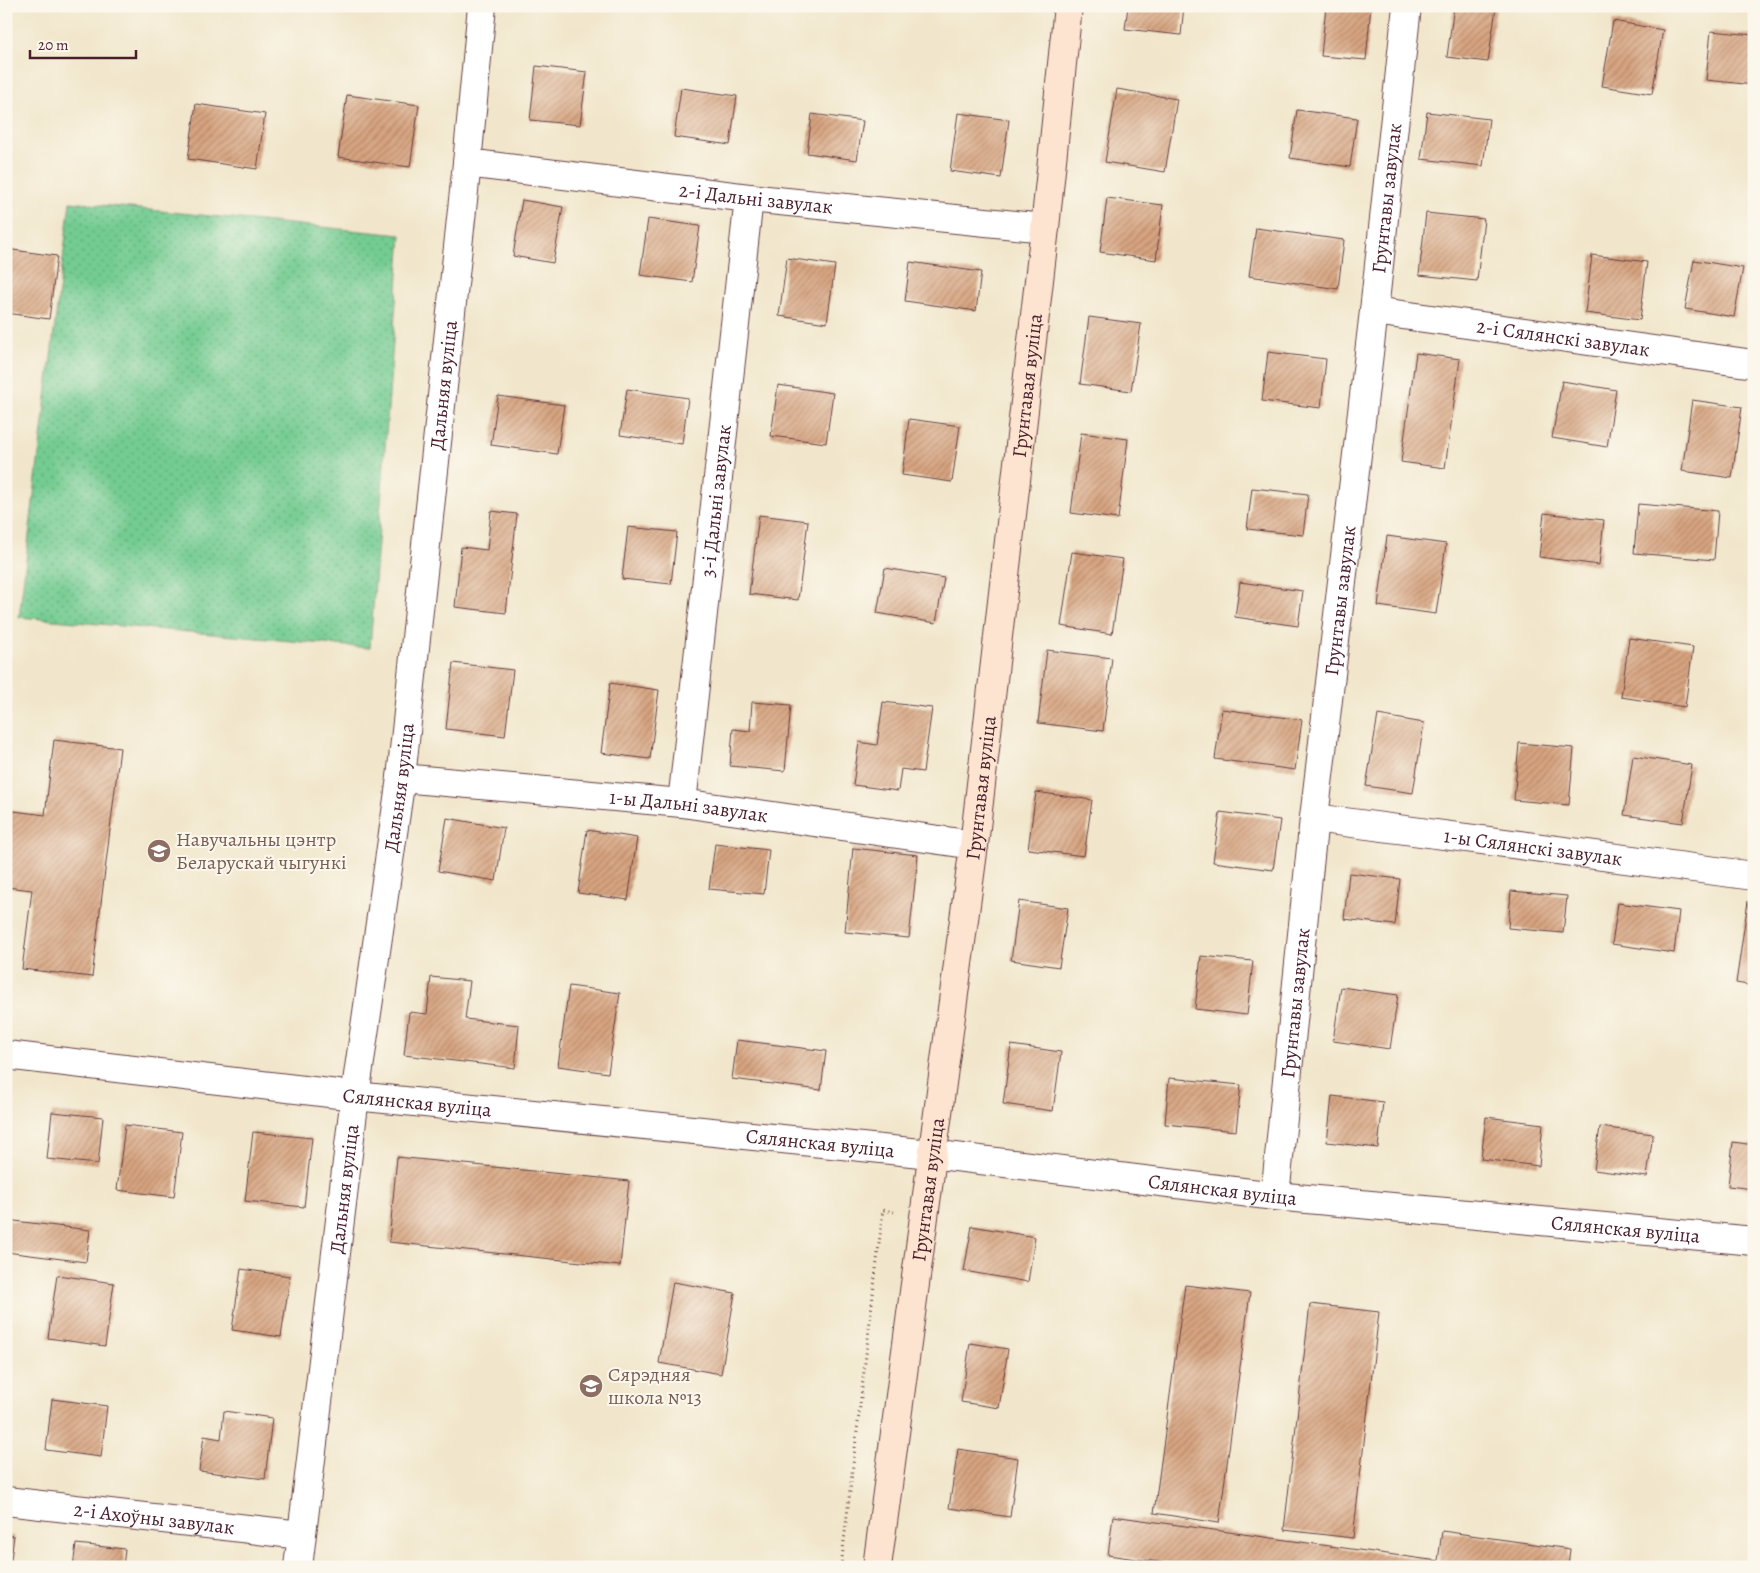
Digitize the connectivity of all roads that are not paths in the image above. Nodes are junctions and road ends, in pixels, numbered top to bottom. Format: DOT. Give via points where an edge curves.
graph roads {
  1 [pos="482,6"];
  2 [pos="1068,6"];
  3 [pos="1408,6"];
  4 [pos="467,163"];
  5 [pos="749,198"];
  6 [pos="1045,228"];
  7 [pos="1374,311"];
  8 [pos="1754,364"];
  9 [pos="401,778"];
  10 [pos="682,803"];
  11 [pos="1314,818"];
  12 [pos="974,845"];
  13 [pos="1754,876"];
  14 [pos="6,1055"];
  15 [pos="355,1096"];
  16 [pos="931,1154"];
  17 [pos="1275,1196"];
  18 [pos="1754,1241"];
  19 [pos="6,1501"];
  20 [pos="301,1535"];
  21 [pos="298,1567"];
  22 [pos="877,1567"];
  1 -- 4 [label="street, Дальняя вуліца"];
  2 -- 6 [label="main road, Грунтавая вуліца"];
  3 -- 7 [label="street, Грунтавы завулак"];
  4 -- 5 [label="street, 2-і Дальні завулак"];
  4 -- 9 [label="street, Дальняя вуліца"];
  5 -- 6 [label="street, 2-і Дальні завулак"];
  5 -- 10 [label="street, 3-і Дальні завулак"];
  6 -- 12 [label="main road, Грунтавая вуліца"];
  7 -- 8 [label="street, 2-і Сялянскі завулак"];
  7 -- 11 [label="street, Грунтавы завулак"];
  9 -- 10 [label="street, 1-ы Дальні завулак"];
  9 -- 15 [label="street, Дальняя вуліца"];
  10 -- 12 [label="street, 1-ы Дальні завулак"];
  11 -- 13 [label="street, 1-ы Сялянскі завулак"];
  11 -- 17 [label="street, Грунтавы завулак"];
  12 -- 16 [label="main road, Грунтавая вуліца"];
  14 -- 15 [label="street, Сялянская вуліца"];
  15 -- 16 [label="street, Сялянская вуліца"];
  15 -- 20 [label="street, Дальняя вуліца"];
  16 -- 17 [label="street, Сялянская вуліца"];
  16 -- 22 [label="main road, Грунтавая вуліца"];
  17 -- 18 [label="street, Сялянская вуліца"];
  19 -- 20 [label="street, 2-і Ахоўны завулак"];
  20 -- 21 [label="street, Дальняя вуліца"];
}
